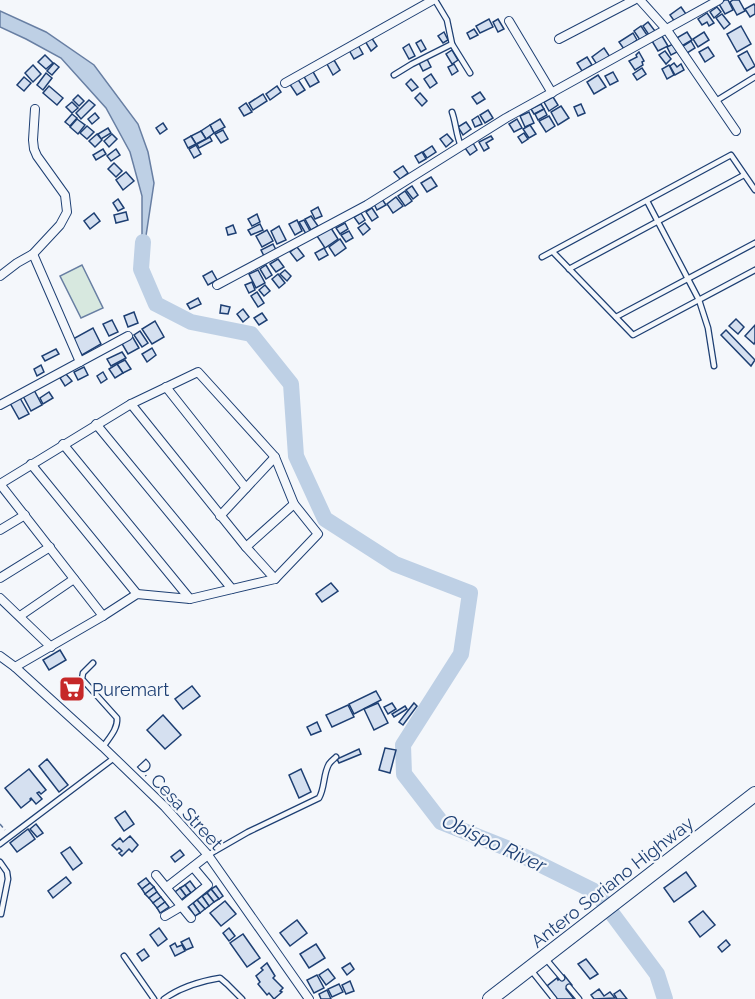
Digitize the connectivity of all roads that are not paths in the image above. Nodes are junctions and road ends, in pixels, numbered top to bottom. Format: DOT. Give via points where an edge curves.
graph roads {
  1 [pos="434,0"];
  2 [pos="634,0"];
  3 [pos="640,0"];
  4 [pos="719,0"];
  5 [pos="509,21"];
  6 [pos="667,30"];
  7 [pos="559,39"];
  8 [pos="452,44"];
  9 [pos="470,73"];
  10 [pos="394,75"];
  11 [pos="755,77"];
  12 [pos="285,83"];
  13 [pos="552,93"];
  14 [pos="716,101"];
  15 [pos="36,109"];
  16 [pos="452,112"];
  17 [pos="736,131"];
  18 [pos="461,146"];
  19 [pos="744,175"];
  20 [pos="755,190"];
  21 [pos="647,201"];
  22 [pos="657,221"];
  23 [pos="755,243"];
  24 [pos="552,252"];
  25 [pos="33,254"];
  26 [pos="542,257"];
  27 [pos="568,268"];
  28 [pos="755,270"];
  29 [pos="0,276"];
  30 [pos="688,279"];
  31 [pos="218,285"];
  32 [pos="699,300"];
  33 [pos="615,317"];
  34 [pos="128,336"];
  35 [pos="80,362"];
  36 [pos="714,366"];
  37 [pos="166,387"];
  38 [pos="131,404"];
  39 [pos="0,405"];
  40 [pos="96,424"];
  41 [pos="63,444"];
  42 [pos="275,457"];
  43 [pos="31,464"];
  44 [pos="246,488"];
  45 [pos="294,504"];
  46 [pos="25,515"];
  47 [pos="220,516"];
  48 [pos="0,530"];
  49 [pos="50,547"];
  50 [pos="246,547"];
  51 [pos="0,578"];
  52 [pos="74,579"];
  53 [pos="275,579"];
  54 [pos="232,589"];
  55 [pos="137,594"];
  56 [pos="0,598"];
  57 [pos="190,599"];
  58 [pos="20,616"];
  59 [pos="103,616"];
  60 [pos="51,646"];
  61 [pos="0,656"];
  62 [pos="93,663"];
  63 [pos="15,667"];
  64 [pos="103,747"];
  65 [pos="336,757"];
  66 [pos="114,758"];
  67 [pos="755,794"];
  68 [pos="0,844"];
  69 [pos="208,855"];
  70 [pos="0,862"];
  71 [pos="193,867"];
  72 [pos="156,875"];
  73 [pos="166,887"];
  74 [pos="182,906"];
  75 [pos="1,914"];
  76 [pos="165,916"];
  77 [pos="191,918"];
  78 [pos="124,956"];
  79 [pos="544,957"];
  80 [pos="529,968"];
  81 [pos="562,978"];
  82 [pos="569,987"];
  83 [pos="154,999"];
  84 [pos="164,999"];
  85 [pos="242,999"];
  86 [pos="309,999"];
  87 [pos="490,999"];
  88 [pos="554,999"];
  89 [pos="579,999"];
  1 -- 8 [label="lane" via="447,20"];
  1 -- 12 [label="street"];
  2 -- 7 [label="street"];
  3 -- 6 [label="street"];
  4 -- 6 [label="street"];
  5 -- 13 [label="street"];
  6 -- 13 [label="street"];
  6 -- 14 [label="street"];
  8 -- 9 [label="lane"];
  8 -- 10 [label="lane"];
  11 -- 14 [label="lane"];
  13 -- 18 [label="street"];
  14 -- 17 [label="street"];
  15 -- 25 [label="street" via="34,148 65,195 67,212"];
  16 -- 18 [label="lane"];
  18 -- 31 [label="street" via="367,205"];
  19 -- 20 [label="lane"];
  19 -- 21 [label="lane" via="731,155"];
  19 -- 22 [label="lane"];
  21 -- 22 [label="lane"];
  21 -- 24 [label="lane"];
  22 -- 27 [label="lane"];
  22 -- 30 [label="lane"];
  23 -- 30 [label="lane"];
  24 -- 26 [label="lane"];
  24 -- 27 [label="lane"];
  25 -- 29 [label="street"];
  25 -- 35 [label="street"];
  27 -- 33 [label="lane"];
  28 -- 32 [label="lane"];
  30 -- 32 [label="lane"];
  30 -- 33 [label="lane"];
  32 -- 33 [label="lane" via="633,335"];
  32 -- 36 [label="lane"];
  34 -- 35 [label="street"];
  35 -- 39 [label="street"];
  37 -- 38 [label="street"];
  37 -- 42 [label="street" via="198,372"];
  37 -- 44 [label="street"];
  38 -- 40 [label="street"];
  38 -- 47 [label="street"];
  40 -- 41 [label="street"];
  40 -- 54 [label="street"];
  41 -- 43 [label="street"];
  41 -- 57 [label="street"];
  42 -- 44 [label="street"];
  42 -- 45 [label="street"];
  43 -- 46 [label="street" via="0,484"];
  43 -- 55 [label="street"];
  44 -- 47 [label="street"];
  45 -- 50 [label="street"];
  45 -- 53 [label="street" via="318,534"];
  46 -- 48 [label="street"];
  46 -- 49 [label="street"];
  47 -- 50 [label="street"];
  49 -- 51 [label="street"];
  49 -- 52 [label="street"];
  50 -- 53 [label="street"];
  52 -- 58 [label="street"];
  52 -- 59 [label="street"];
  53 -- 54 [label="street"];
  54 -- 57 [label="street"];
  55 -- 57 [label="street"];
  55 -- 59 [label="street"];
  56 -- 58 [label="street"];
  58 -- 60 [label="street"];
  59 -- 60 [label="street"];
  60 -- 63 [label="street"];
  61 -- 63 [label="street, D. Cesa Street"];
  62 -- 64 [label="lane" via="82,679 117,718 116,727"];
  63 -- 64 [label="street, D. Cesa Street"];
  64 -- 66 [label="street, D. Cesa Street"];
  65 -- 69 [label="lane" via="329,765 319,798"];
  66 -- 68 [label="lane"];
  66 -- 69 [label="street, D. Cesa Street"];
  67 -- 79 [label="main road, Antero Soriano Highway"];
  69 -- 71 [label="street"];
  69 -- 86 [label="street, D. Cesa Street"];
  70 -- 75 [label="lane" via="9,879"];
  71 -- 73 [label="street"];
  71 -- 74 [label="street" via="208,885"];
  72 -- 73 [label="street"];
  73 -- 74 [label="street"];
  74 -- 76 [label="street"];
  74 -- 77 [label="street"];
  78 -- 83 [label="lane"];
  79 -- 80 [label="main road, Antero Soriano Highway"];
  79 -- 81 [label="lane"];
  80 -- 87 [label="main road, Antero Soriano Highway"];
  80 -- 88 [label="lane"];
  82 -- 89 [label="lane"];
  84 -- 85 [label="lane" via="220,978"];
}
